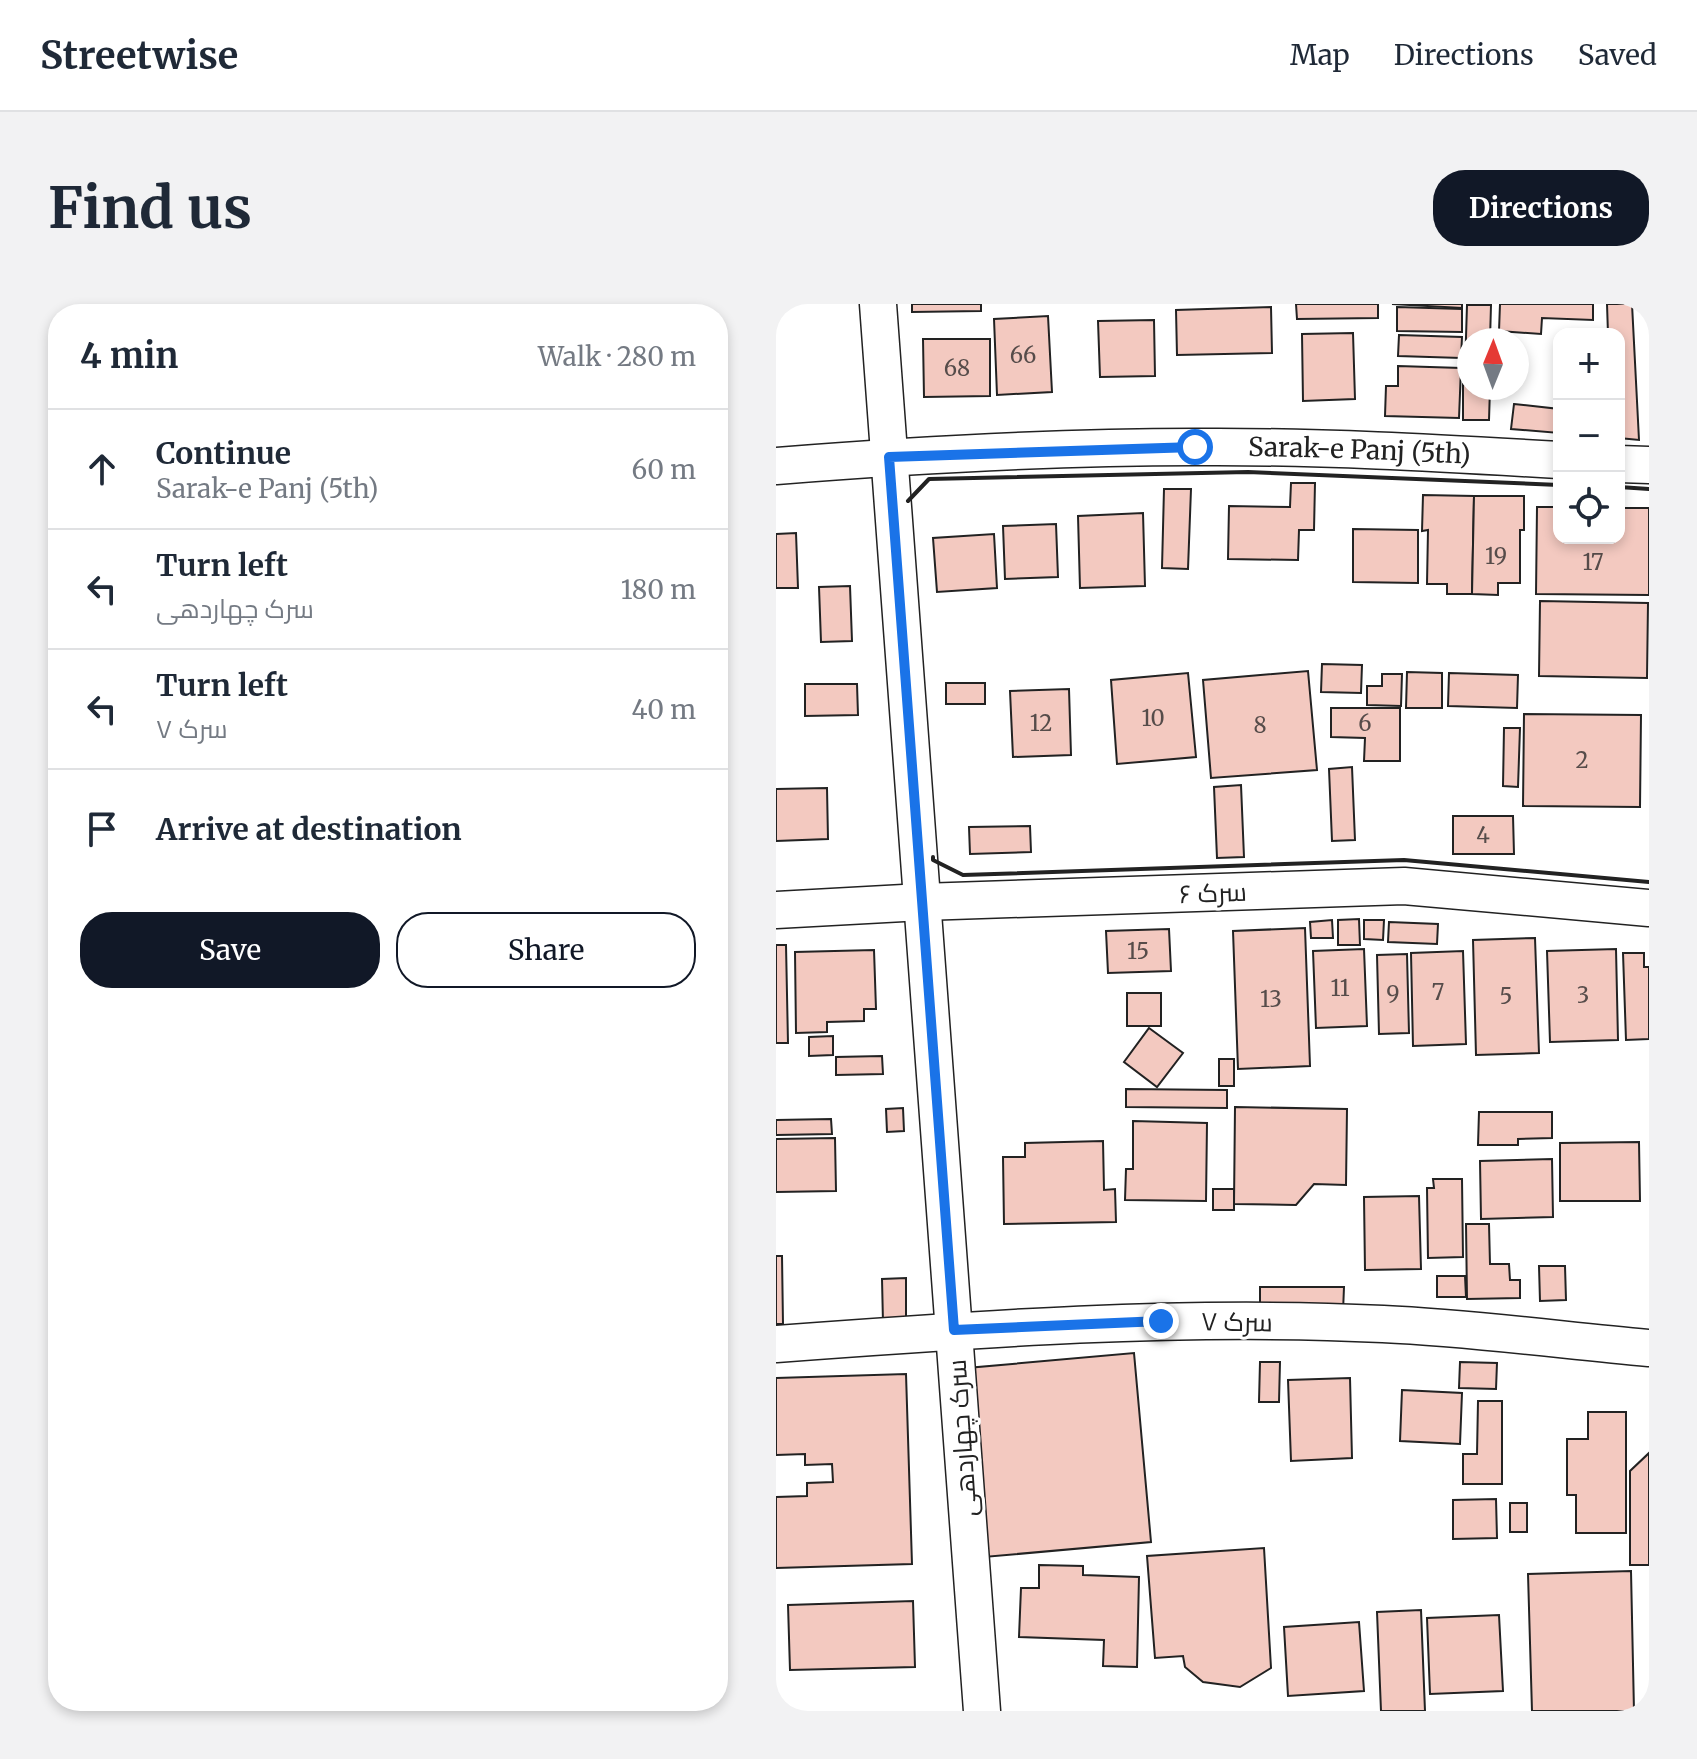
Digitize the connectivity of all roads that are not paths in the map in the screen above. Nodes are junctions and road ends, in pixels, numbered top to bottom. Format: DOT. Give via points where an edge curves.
graph roads {
  1 [pos="878,304"];
  2 [pos="889,457"];
  3 [pos="1553,460"];
  4 [pos="1625,464"];
  5 [pos="1649,465"];
  6 [pos="776,466"];
  7 [pos="922,902"];
  8 [pos="1649,908"];
  9 [pos="776,910"];
  10 [pos="954,1330"];
  11 [pos="776,1344"];
  12 [pos="1649,1348"];
  13 [pos="982,1711"];
  1 -- 2 [label="street, سرک چهاردهی"];
  2 -- 3 [label="street, Sarak-e Panj (5th)" via="1195,447"];
  2 -- 6 [label="street, Sarak-e Panj (5th)"];
  2 -- 7 [label="street, سرک چهاردهی"];
  4 -- 5 [label="street"];
  7 -- 8 [label="street, سرک ۶" via="1404,886"];
  7 -- 9 [label="street, سرک ۶"];
  7 -- 10 [label="street, سرک چهاردهی"];
  10 -- 11 [label="street, سرک ۷"];
  10 -- 12 [label="street, سرک ۷" via="1161,1321 1383,1324"];
  10 -- 13 [label="street, سرک چهاردهی"];
}
